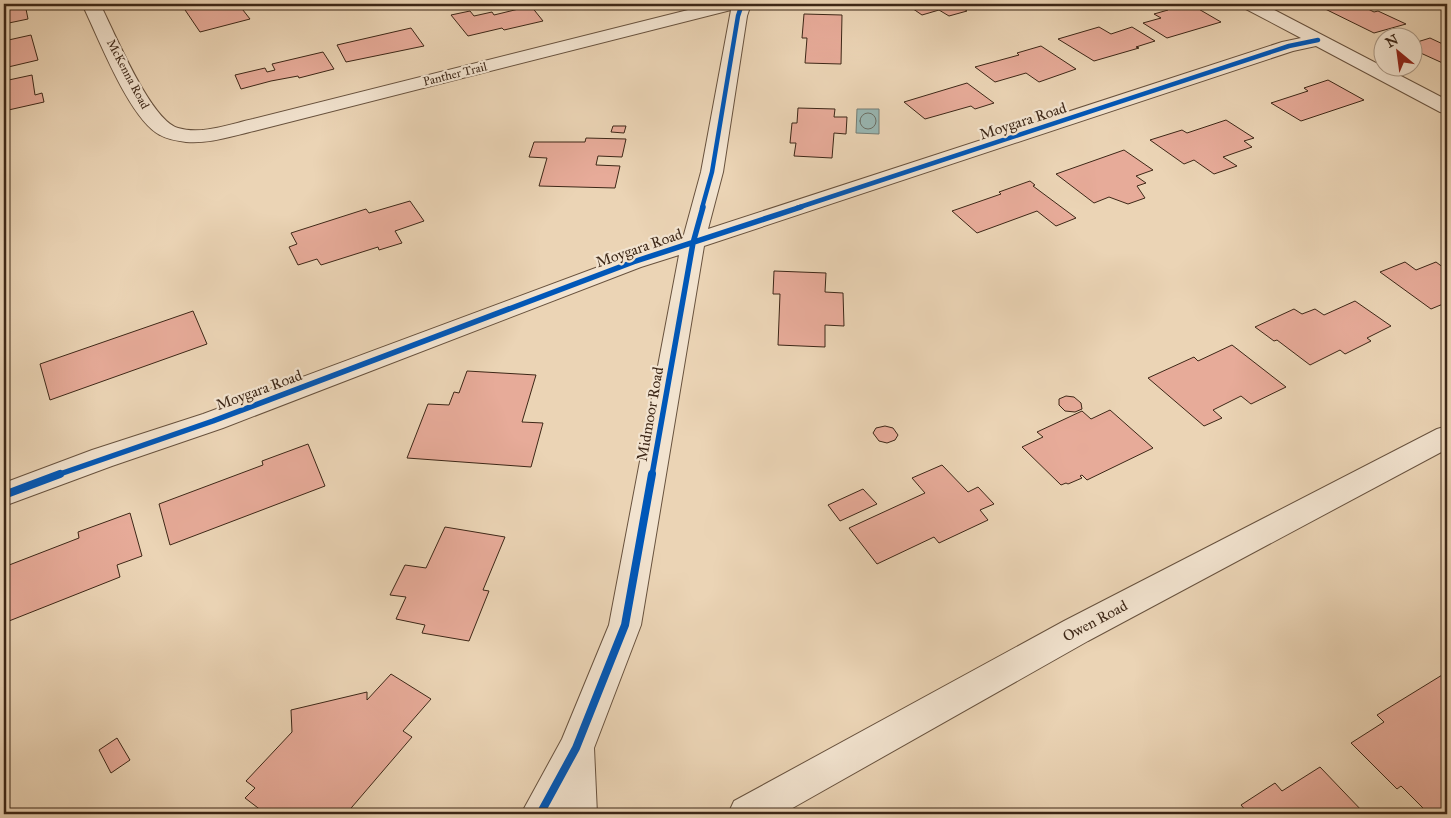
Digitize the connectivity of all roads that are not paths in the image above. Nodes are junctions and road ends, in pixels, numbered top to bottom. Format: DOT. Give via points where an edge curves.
graph roads {
  1 [pos="91,4"];
  2 [pos="732,4"];
  3 [pos="742,4"];
  4 [pos="1250,4"];
  5 [pos="1318,40"];
  6 [pos="1447,108"];
  7 [pos="177,133"];
  8 [pos="693,243"];
  9 [pos="1447,436"];
  10 [pos="4,495"];
  11 [pos="576,748"];
  12 [pos="540,814"];
  13 [pos="578,814"];
  14 [pos="747,814"];
  1 -- 7 [label="street, McKenna Road" via="145,108 157,124 168,132"];
  2 -- 7 [label="street, Panther Trail" via="254,125 189,136"];
  3 -- 8 [label="street, Midmoor Road" via="712,172"];
  4 -- 5 [label="street"];
  5 -- 6 [label="street"];
  5 -- 8 [label="street, Moygara Road" via="1288,46"];
  8 -- 10 [label="street, Moygara Road" via="633,262 231,414"];
  8 -- 11 [label="street, Midmoor Road" via="625,625"];
  9 -- 14 [label="street, Owen Road" via="1076,631"];
  11 -- 12 [label="street, Midmoor Road"];
  11 -- 13 [label="street, Midmoor Road"];
}
